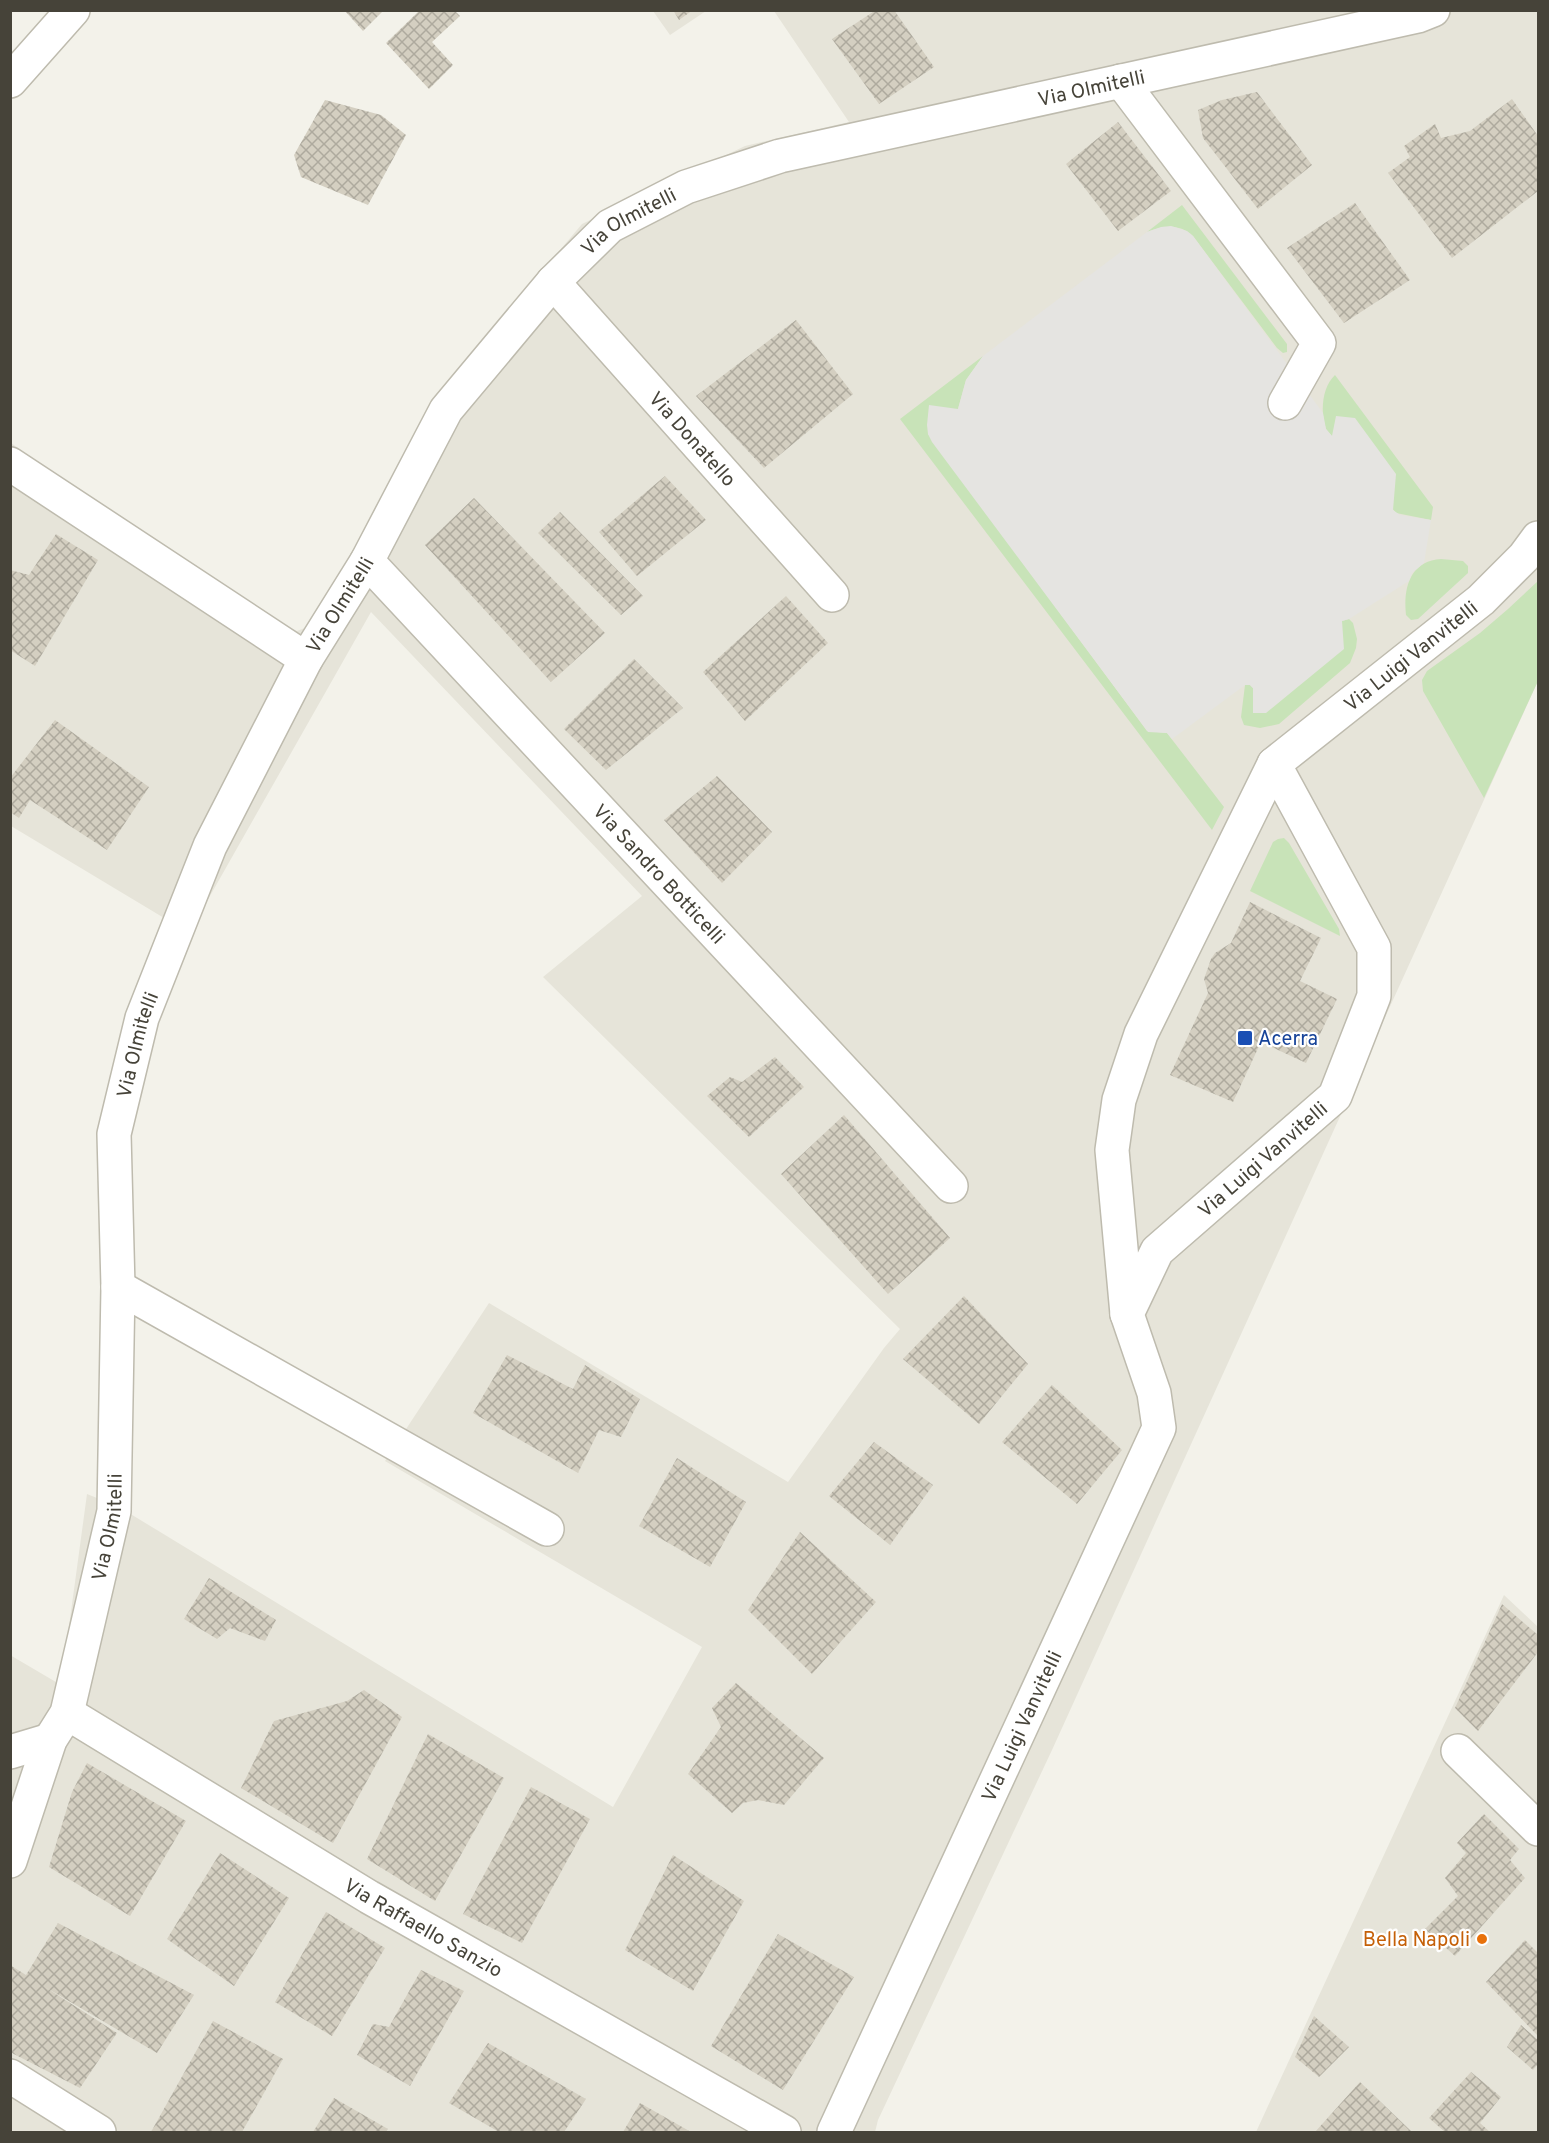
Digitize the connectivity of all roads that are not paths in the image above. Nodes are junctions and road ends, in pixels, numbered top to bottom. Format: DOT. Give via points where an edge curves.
graph roads {
  1 [pos="73,10"];
  2 [pos="1433,10"];
  3 [pos="10,81"];
  4 [pos="1121,81"];
  5 [pos="553,282"];
  6 [pos="1285,403"];
  7 [pos="10,464"];
  8 [pos="1539,538"];
  9 [pos="367,561"];
  10 [pos="832,595"];
  11 [pos="306,659"];
  12 [pos="1274,764"];
  13 [pos="951,1186"];
  14 [pos="118,1287"];
  15 [pos="1127,1314"];
  16 [pos="547,1529"];
  17 [pos="67,1713"];
  18 [pos="50,1740"];
  19 [pos="1458,1751"];
  20 [pos="10,1752"];
  21 [pos="1539,1829"];
  22 [pos="10,1861"];
  23 [pos="10,2076"];
  24 [pos="99,2133"];
  25 [pos="784,2133"];
  26 [pos="834,2133"];
  1 -- 3 [label="street"];
  2 -- 4 [label="street, Via Olmitelli"];
  4 -- 5 [label="street, Via Olmitelli" via="780,156 686,187 610,226"];
  4 -- 6 [label="street" via="1319,343"];
  5 -- 9 [label="street, Via Olmitelli" via="446,410"];
  5 -- 10 [label="street, Via Donatello"];
  7 -- 11 [label="street"];
  8 -- 12 [label="street, Via Luigi Vanvitelli" via="1481,600"];
  9 -- 11 [label="street, Via Olmitelli"];
  9 -- 13 [label="street, Via Sandro Botticelli"];
  11 -- 14 [label="street, Via Olmitelli" via="210,846 142,1018 114,1134"];
  12 -- 15 [label="street, Via Luigi Vanvitelli" via="1141,1034 1119,1100 1112,1150"];
  12 -- 15 [label="street, Via Luigi Vanvitelli" via="1374,948 1374,996 1335,1096 1157,1251"];
  14 -- 16 [label="street"];
  14 -- 17 [label="street, Via Olmitelli" via="114,1511"];
  15 -- 26 [label="street, Via Luigi Vanvitelli" via="1154,1393 1159,1428"];
  17 -- 18 [label="street, Via Olmitelli"];
  17 -- 25 [label="street, Via Raffaello Sanzio" via="369,1897"];
  18 -- 20 [label="street"];
  18 -- 22 [label="street, Via Olmitelli"];
  19 -- 21 [label="street"];
  23 -- 24 [label="street"];
}
